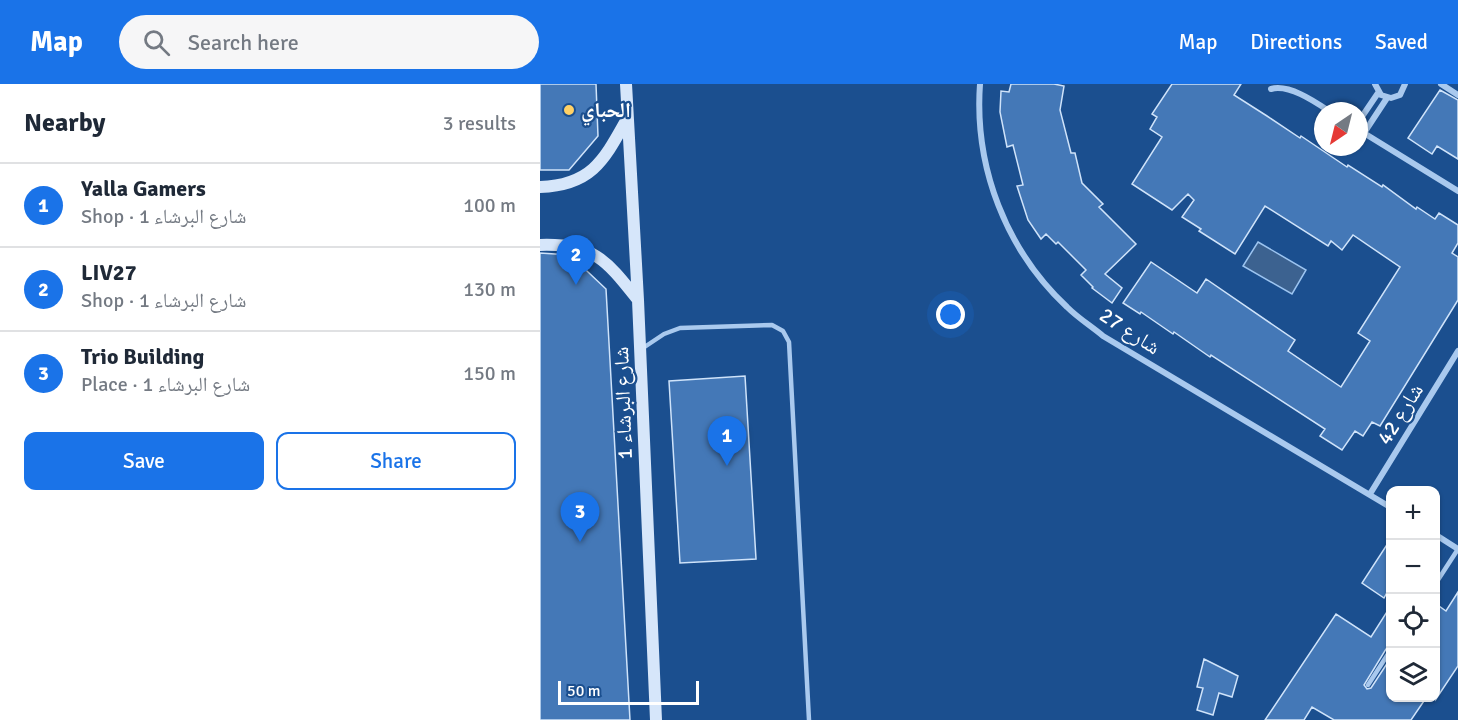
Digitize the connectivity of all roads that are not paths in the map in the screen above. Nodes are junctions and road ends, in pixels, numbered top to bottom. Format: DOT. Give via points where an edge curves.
graph roads {
  1 [pos="626,84"];
  2 [pos="980,84"];
  3 [pos="1375,84"];
  4 [pos="1405,84"];
  5 [pos="1441,84"];
  6 [pos="1271,89"];
  7 [pos="1378,93"];
  8 [pos="1458,94"];
  9 [pos="1387,98"];
  10 [pos="1315,102"];
  11 [pos="1368,108"];
  12 [pos="628,117"];
  13 [pos="1368,123"];
  14 [pos="1368,135"];
  15 [pos="540,187"];
  16 [pos="1458,192"];
  17 [pos="540,245"];
  18 [pos="638,300"];
  19 [pos="640,349"];
  20 [pos="1458,351"];
  21 [pos="1370,494"];
  22 [pos="1386,504"];
  23 [pos="1440,538"];
  24 [pos="1458,549"];
  25 [pos="1440,577"];
  26 [pos="1386,657"];
  27 [pos="1368,685"];
  28 [pos="656,720"];
  29 [pos="809,720"];
  1 -- 12 [label="street, شارع البرشاء 1"];
  2 -- 21 [label="street, شارع 27" via="982,152 994,196 1012,237 1037,275 1068,308 1103,336"];
  3 -- 7 [label="street"];
  4 -- 9 [label="street" via="1400,94"];
  5 -- 8 [label="street"];
  6 -- 10 [label="street" via="1288,85"];
  7 -- 9 [label="street"];
  7 -- 11 [label="street"];
  9 -- 13 [label="street"];
  12 -- 15 [label="street" via="592,170 560,186"];
  12 -- 18 [label="street, شارع البرشاء 1"];
  14 -- 16 [label="street"];
  17 -- 18 [label="street" via="563,244 592,253 616,272"];
  18 -- 19 [label="street, شارع البرشاء 1"];
  19 -- 28 [label="street, شارع البرشاء 1"];
  19 -- 29 [label="lane" via="669,331 686,327 772,325 783,331 789,342"];
  20 -- 21 [label="street, شارع 42"];
  21 -- 22 [label="street, شارع 27"];
  23 -- 24 [label="street"];
  24 -- 25 [label="lane"];
  26 -- 27 [label="lane"];
}
